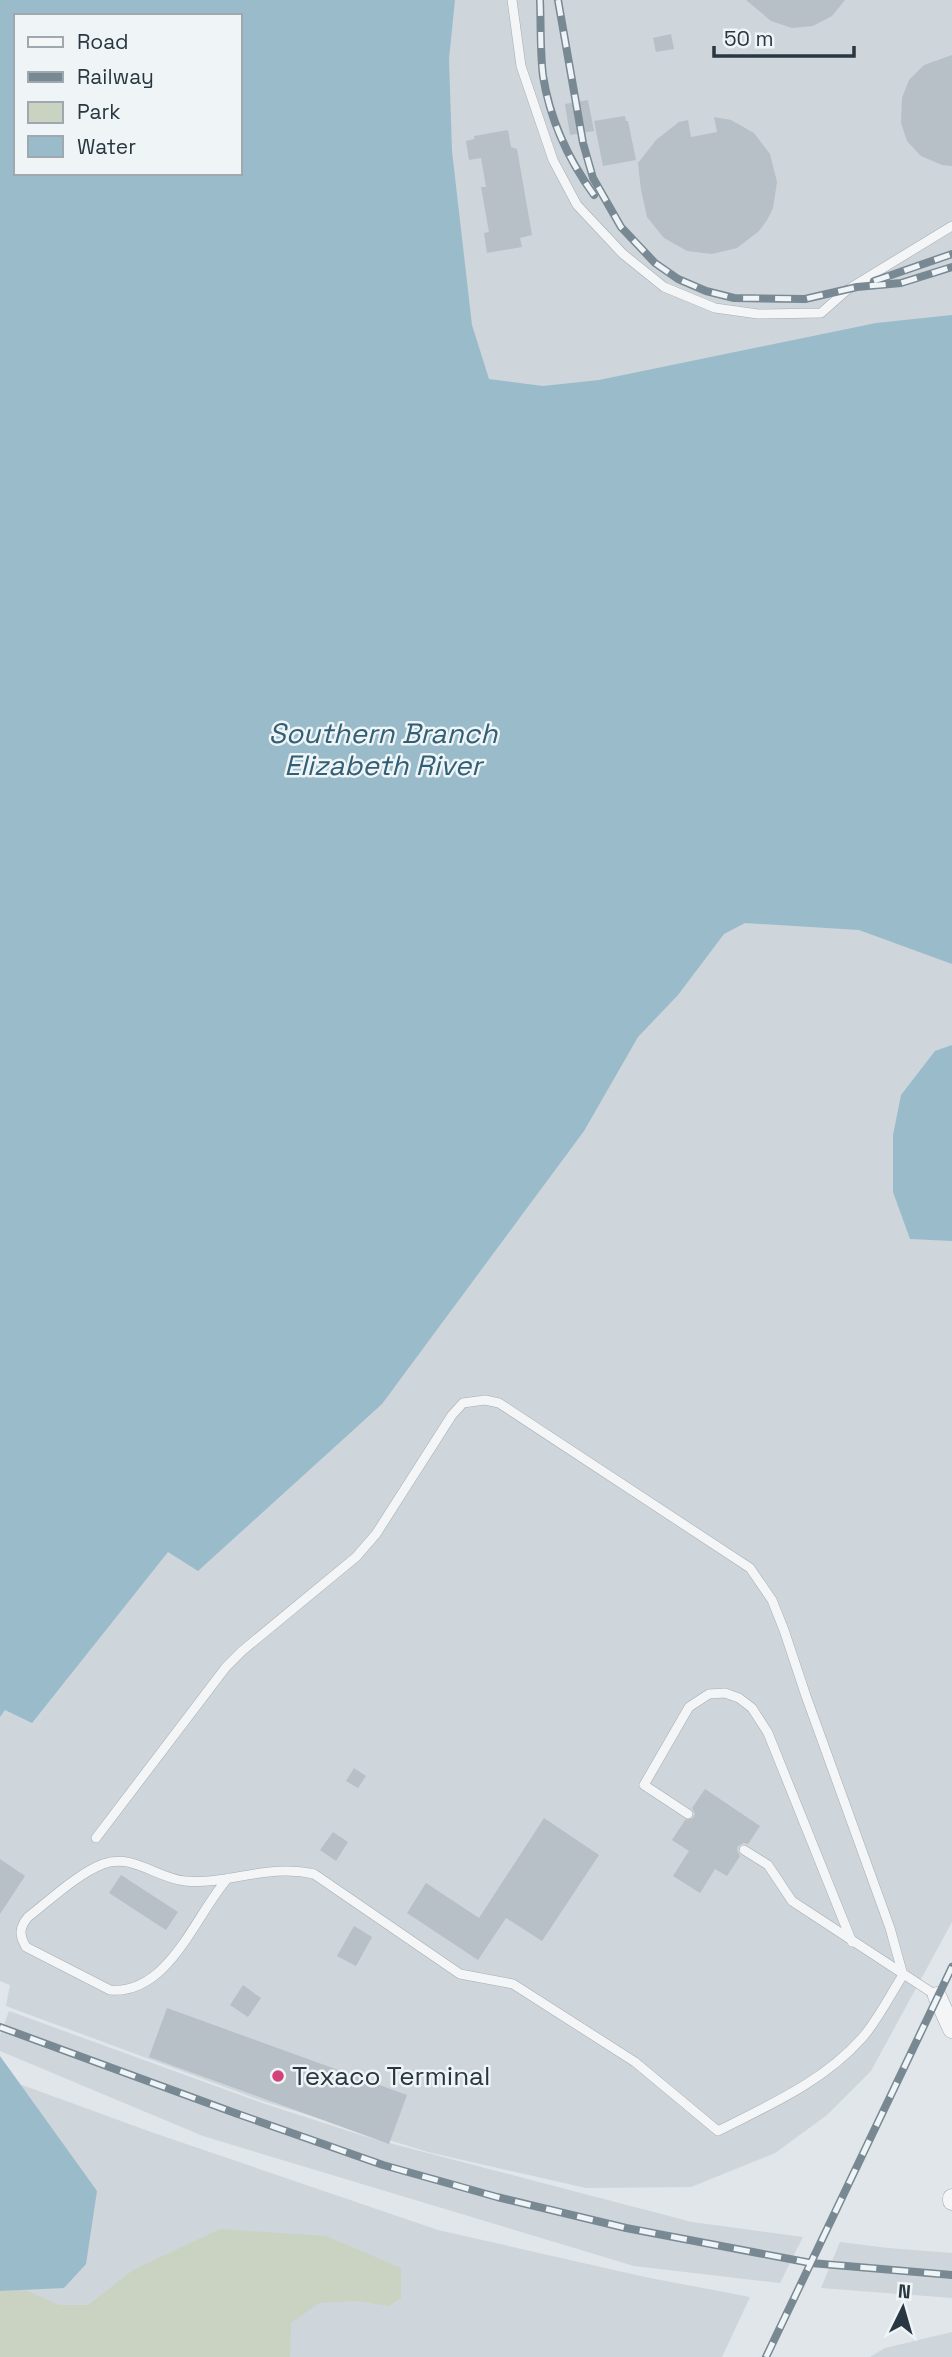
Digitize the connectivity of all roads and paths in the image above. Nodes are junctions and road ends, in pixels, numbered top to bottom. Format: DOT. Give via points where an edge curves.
graph roads {
  1 [pos="512,0"];
  2 [pos="952,226"];
  3 [pos="688,1814"];
  4 [pos="96,1838"];
  5 [pos="744,1850"];
  6 [pos="228,1878"];
  7 [pos="852,1942"];
  8 [pos="903,1975"];
  9 [pos="937,1996"];
  10 [pos="952,2029"];
  1 -- 2 [label="lane" via="521,66 553,160 577,205 623,254 664,287 715,308 758,314 821,313 847,290"];
  3 -- 7 [label="lane" via="644,1785 689,1707 709,1694 740,1698 768,1732"];
  4 -- 8 [label="lane" via="226,1667 356,1558 410,1484 452,1415 463,1403 485,1400 499,1403 750,1568 785,1630"];
  5 -- 7 [label="lane" via="768,1865 792,1901"];
  6 -- 6 [label="lane" via="178,1880 130,1862 102,1865 27,1917 20,1937 26,1948 110,1990 137,1988 153,1979 172,1958"];
  6 -- 8 [label="lane" via="274,1870 314,1874 460,1974 513,1984 635,2062 718,2131 804,2087 834,2063 863,2038"];
  7 -- 8 [label="lane"];
  8 -- 9 [label="lane"];
  9 -- 10 [label="street"];
}
